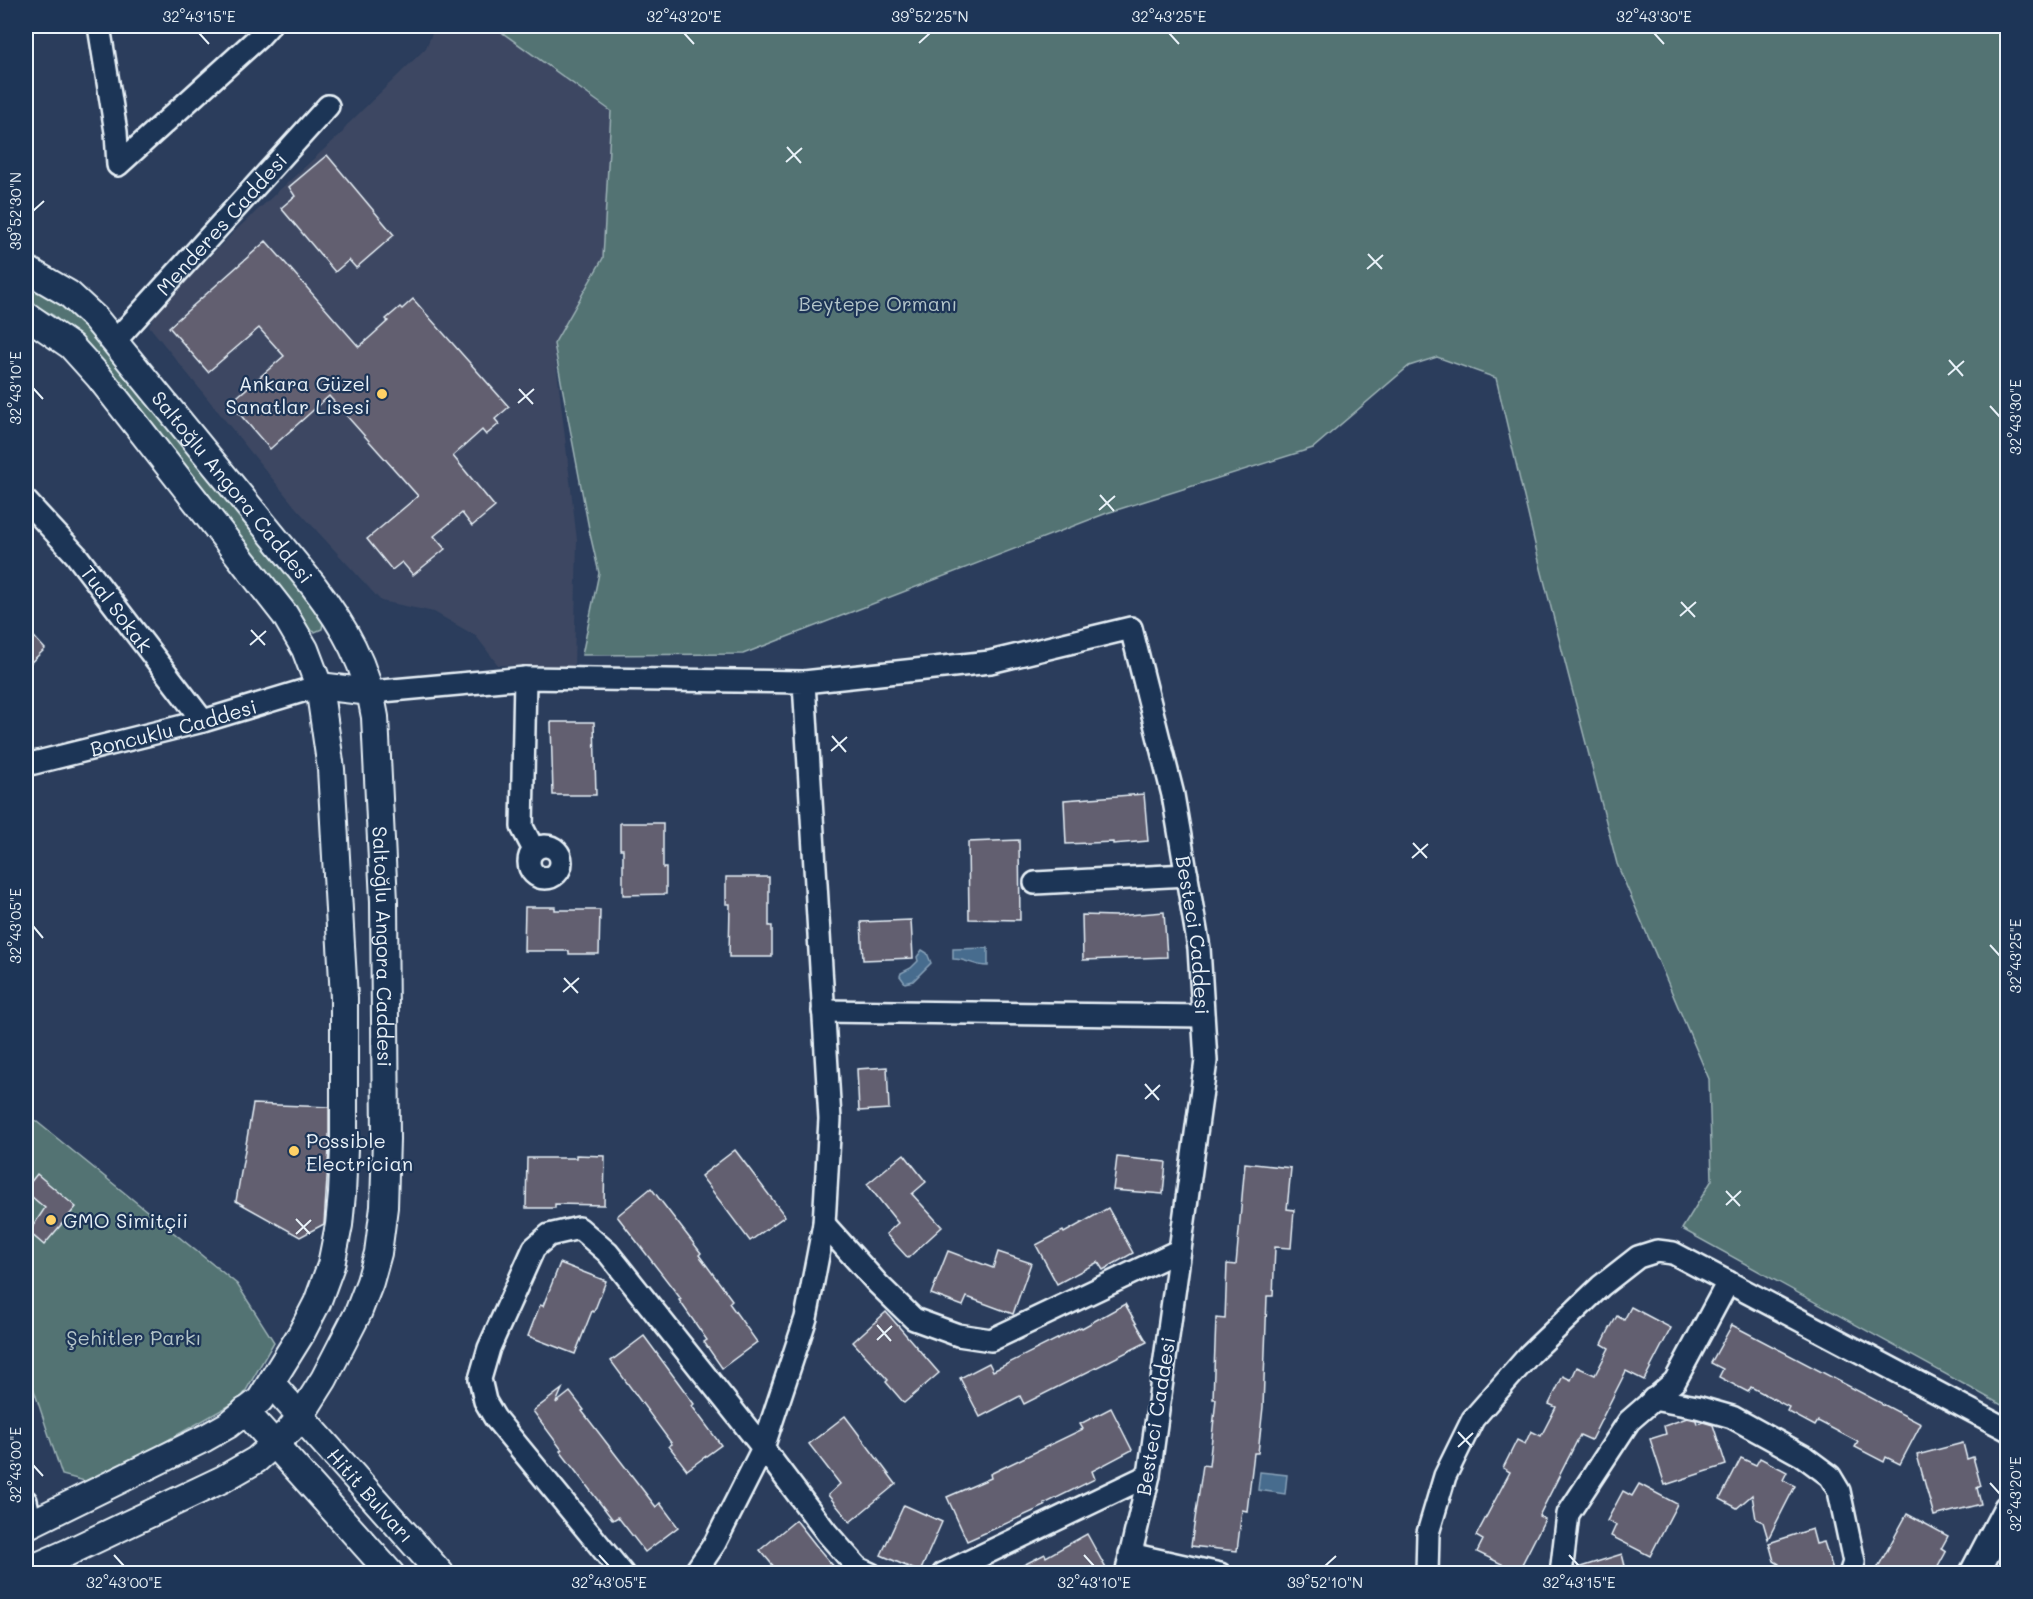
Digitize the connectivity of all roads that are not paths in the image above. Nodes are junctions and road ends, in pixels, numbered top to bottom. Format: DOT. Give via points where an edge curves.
graph roads {
  1 [pos="99,26"];
  2 [pos="269,26"];
  3 [pos="328,106"];
  4 [pos="26,269"];
  5 [pos="26,315"];
  6 [pos="115,341"];
  7 [pos="26,501"];
  8 [pos="525,678"];
  9 [pos="804,682"];
  10 [pos="319,686"];
  11 [pos="371,692"];
  12 [pos="203,721"];
  13 [pos="26,765"];
  14 [pos="534,849"];
  15 [pos="1187,875"];
  16 [pos="1035,883"];
  17 [pos="823,1011"];
  18 [pos="1203,1016"];
  19 [pos="824,1224"];
  20 [pos="1179,1250"];
  21 [pos="1728,1282"];
  22 [pos="271,1383"];
  23 [pos="1653,1400"];
  24 [pos="245,1411"];
  25 [pos="300,1417"];
  26 [pos="2007,1430"];
  27 [pos="276,1443"];
  28 [pos="763,1448"];
  29 [pos="1149,1475"];
  30 [pos="2007,1509"];
  31 [pos="27,1517"];
  32 [pos="1128,1564"];
  33 [pos="36,1570"];
  34 [pos="391,1574"];
  35 [pos="441,1574"];
  36 [pos="622,1574"];
  37 [pos="694,1574"];
  38 [pos="871,1574"];
  39 [pos="943,1574"];
  40 [pos="1221,1574"];
  41 [pos="1427,1574"];
  42 [pos="1561,1574"];
  43 [pos="1850,1574"];
  44 [pos="1974,1574"];
  1 -- 2 [label="street" via="118,165"];
  3 -- 6 [label="street, Menderes Caddesi"];
  4 -- 6 [label="street, Saltoğlu Angora Caddesi" via="69,294"];
  5 -- 10 [label="street, Saltoğlu Angora Caddesi" via="71,346 113,395 285,615"];
  6 -- 11 [label="street, Saltoğlu Angora Caddesi" via="328,605 362,664"];
  7 -- 12 [label="street, Tual Sokak" via="76,555"];
  8 -- 9 [label="street"];
  8 -- 11 [label="street"];
  8 -- 14 [label="street" via="522,828"];
  9 -- 15 [label="street, Besteci Caddesi" via="990,662 1131,628 1173,795"];
  9 -- 17 [label="street"];
  10 -- 11 [label="street"];
  10 -- 12 [label="street, Boncuklu Caddesi"];
  10 -- 22 [label="street, Saltoğlu Angora Caddesi" via="331,769 344,998 342,1194 331,1265 317,1303"];
  11 -- 25 [label="street, Saltoğlu Angora Caddesi" via="384,901 386,1139 382,1234 358,1313"];
  12 -- 13 [label="street, Boncuklu Caddesi"];
  15 -- 16 [label="street"];
  15 -- 18 [label="street, Besteci Caddesi" via="1200,948"];
  17 -- 18 [label="street"];
  17 -- 19 [label="street" via="830,1119"];
  18 -- 20 [label="street, Besteci Caddesi" via="1206,1061"];
  19 -- 20 [label="street" via="914,1319 958,1335 991,1340"];
  19 -- 28 [label="street" via="806,1318"];
  20 -- 29 [label="street, Besteci Caddesi"];
  21 -- 23 [label="street" via="1675,1381"];
  21 -- 26 [label="street"];
  21 -- 41 [label="street" via="1673,1253 1657,1251 1638,1257 1601,1286 1530,1354 1473,1419 1444,1476 1428,1533"];
  22 -- 24 [label="street, Saltoğlu Angora Caddesi" via="260,1400"];
  22 -- 25 [label="street, Hitit Bulvarı"];
  23 -- 42 [label="street" via="1629,1421 1568,1514"];
  23 -- 43 [label="street" via="1732,1417 1803,1456 1830,1476 1839,1491 1854,1562"];
  24 -- 27 [label="street, Hitit Bulvarı"];
  24 -- 31 [label="street, Saltoğlu Angora Caddesi" via="187,1448"];
  25 -- 27 [label="street, Saltoğlu Angora Caddesi"];
  25 -- 35 [label="street, Hitit Bulvarı"];
  27 -- 33 [label="street, Saltoğlu Angora Caddesi" via="223,1479"];
  27 -- 34 [label="street, Hitit Bulvarı"];
  28 -- 36 [label="street" via="608,1253 579,1228 549,1235 534,1248 489,1348 480,1379 485,1401"];
  28 -- 37 [label="street" via="715,1543"];
  28 -- 38 [label="street" via="827,1533 858,1568"];
  29 -- 32 [label="street, Besteci Caddesi"];
  29 -- 39 [label="street"];
  30 -- 44 [label="main road"];
  31 -- 33 [label="street"];
  32 -- 40 [label="street"];
}
